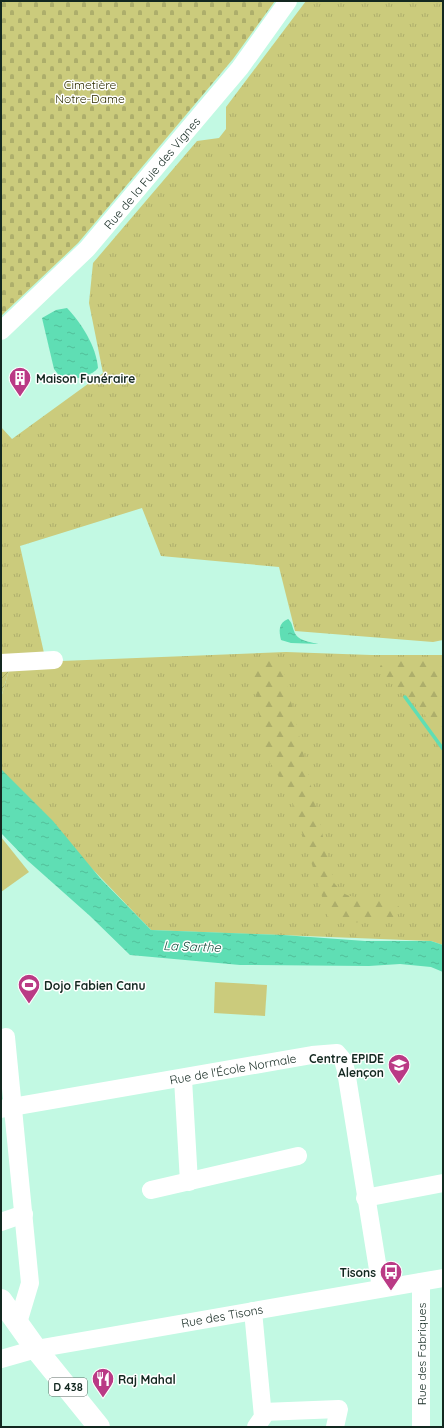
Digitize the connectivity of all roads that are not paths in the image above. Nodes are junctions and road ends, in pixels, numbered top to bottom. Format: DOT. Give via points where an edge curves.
graph roads {
  1 [pos="288,1"];
  2 [pos="1,331"];
  3 [pos="54,660"];
  4 [pos="1,663"];
  5 [pos="3,1038"];
  6 [pos="183,1079"];
  7 [pos="6,1109"];
  8 [pos="298,1156"];
  9 [pos="189,1182"];
  10 [pos="443,1183"];
  11 [pos="151,1190"];
  12 [pos="365,1198"];
  13 [pos="24,1214"];
  14 [pos="1,1222"];
  15 [pos="443,1278"];
  16 [pos="421,1282"];
  17 [pos="381,1288"];
  18 [pos="1,1300"];
  19 [pos="253,1311"];
  20 [pos="18,1323"];
  21 [pos="36,1349"];
  22 [pos="1,1359"];
  23 [pos="259,1419"];
  24 [pos="99,1427"];
  25 [pos="335,1427"];
  26 [pos="421,1427"];
  1 -- 2 [label="street, Rue de la Fuie des Vignes" via="240,68 87,250"];
  3 -- 4 [label="street"];
  5 -- 7 [label="street"];
  6 -- 7 [label="street, Rue de l'École Normale"];
  6 -- 9 [label="street"];
  6 -- 12 [label="street, Rue de l'École Normale" via="312,1055 336,1053 343,1060 346,1071"];
  7 -- 13 [label="street"];
  8 -- 9 [label="street"];
  9 -- 11 [label="street"];
  10 -- 12 [label="street"];
  12 -- 17 [label="street, Rue de l'École Normale"];
  13 -- 14 [label="street"];
  13 -- 20 [label="street" via="30,1283"];
  15 -- 16 [label="street, Rue des Tisons"];
  16 -- 17 [label="street, Rue des Tisons"];
  16 -- 26 [label="street, Rue des Fabriques"];
  17 -- 19 [label="street, Rue des Tisons"];
  18 -- 20 [label="main road, D 438"];
  19 -- 21 [label="street, Rue des Tisons"];
  19 -- 23 [label="street"];
  20 -- 21 [label="main road, D 438"];
  21 -- 22 [label="street, Rue des Tisons"];
  21 -- 24 [label="main road, D 438"];
  23 -- 25 [label="street" via="338,1409"];
}
